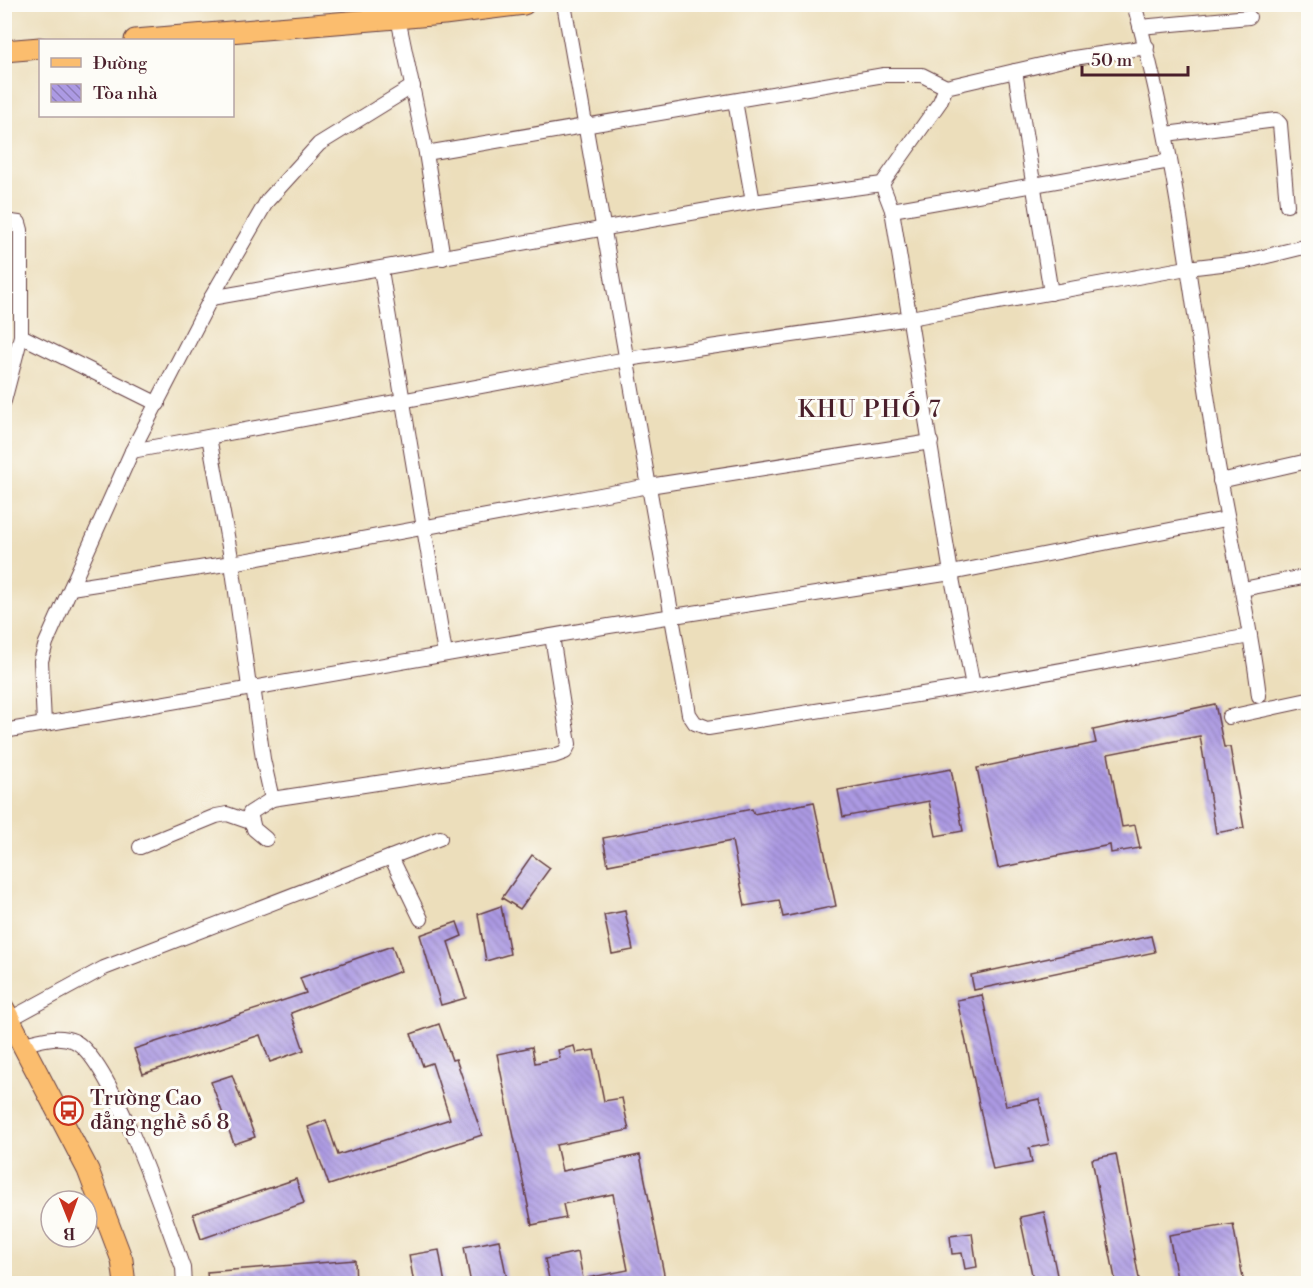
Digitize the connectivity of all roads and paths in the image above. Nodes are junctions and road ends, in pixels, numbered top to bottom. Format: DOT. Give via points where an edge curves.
graph roads {
  1 [pos="564,4"];
  2 [pos="1134,4"];
  3 [pos="518,5"];
  4 [pos="1249,17"];
  5 [pos="398,18"];
  6 [pos="1140,27"];
  7 [pos="147,39"];
  8 [pos="1147,47"];
  9 [pos="39,48"];
  10 [pos="4,51"];
  11 [pos="1015,71"];
  12 [pos="413,86"];
  13 [pos="946,87"];
  14 [pos="735,101"];
  15 [pos="585,125"];
  16 [pos="1167,134"];
  17 [pos="426,153"];
  18 [pos="1170,161"];
  19 [pos="882,184"];
  20 [pos="1032,185"];
  21 [pos="753,202"];
  22 [pos="1287,205"];
  23 [pos="892,210"];
  24 [pos="4,221"];
  25 [pos="606,228"];
  26 [pos="1308,246"];
  27 [pos="443,258"];
  28 [pos="1187,268"];
  29 [pos="381,270"];
  30 [pos="1051,292"];
  31 [pos="211,298"];
  32 [pos="910,318"];
  33 [pos="21,336"];
  34 [pos="627,359"];
  35 [pos="402,400"];
  36 [pos="4,401"];
  37 [pos="158,404"];
  38 [pos="209,438"];
  39 [pos="931,442"];
  40 [pos="132,451"];
  41 [pos="1308,461"];
  42 [pos="1220,481"];
  43 [pos="649,486"];
  44 [pos="1226,519"];
  45 [pos="425,526"];
  46 [pos="232,563"];
  47 [pos="951,573"];
  48 [pos="1308,576"];
  49 [pos="71,588"];
  50 [pos="1243,589"];
  51 [pos="674,616"];
  52 [pos="552,636"];
  53 [pos="1250,636"];
  54 [pos="445,654"];
  55 [pos="973,686"];
  56 [pos="251,687"];
  57 [pos="1259,696"];
  58 [pos="1308,700"];
  59 [pos="1229,717"];
  60 [pos="44,723"];
  61 [pos="4,730"];
  62 [pos="272,800"];
  63 [pos="250,822"];
  64 [pos="440,838"];
  65 [pos="266,839"];
  66 [pos="140,847"];
  67 [pos="391,857"];
  68 [pos="421,919"];
  69 [pos="7,1014"];
  70 [pos="24,1044"];
  71 [pos="125,1284"];
  72 [pos="184,1284"];
  1 -- 15 [label="street"];
  2 -- 6 [label="street"];
  3 -- 5 [label="main road"];
  4 -- 6 [label="street"];
  5 -- 7 [label="main road"];
  5 -- 12 [label="street"];
  6 -- 8 [label="street"];
  8 -- 11 [label="street"];
  8 -- 16 [label="street"];
  9 -- 10 [label="main road"];
  11 -- 13 [label="street"];
  11 -- 20 [label="street"];
  12 -- 17 [label="street"];
  12 -- 31 [label="street" via="319,144 267,201"];
  13 -- 14 [label="street" via="922,75 884,75"];
  13 -- 19 [label="street"];
  14 -- 15 [label="street"];
  14 -- 21 [label="street"];
  15 -- 17 [label="street"];
  15 -- 25 [label="street"];
  16 -- 18 [label="street"];
  16 -- 22 [label="street" via="1276,120 1280,124"];
  17 -- 27 [label="street"];
  18 -- 20 [label="street"];
  18 -- 28 [label="street"];
  19 -- 21 [label="street"];
  19 -- 23 [label="street"];
  20 -- 23 [label="street"];
  20 -- 30 [label="street"];
  21 -- 25 [label="street"];
  23 -- 32 [label="street"];
  24 -- 33 [label="street" via="19,223 21,230"];
  25 -- 27 [label="street"];
  25 -- 34 [label="street"];
  26 -- 28 [label="street" via="1247,261"];
  27 -- 29 [label="street"];
  28 -- 30 [label="street"];
  28 -- 42 [label="street"];
  29 -- 31 [label="street"];
  29 -- 35 [label="street"];
  30 -- 32 [label="street"];
  31 -- 37 [label="street"];
  32 -- 34 [label="street"];
  32 -- 39 [label="street"];
  33 -- 36 [label="street"];
  33 -- 37 [label="street"];
  34 -- 35 [label="street"];
  34 -- 43 [label="street"];
  35 -- 38 [label="street"];
  35 -- 45 [label="street"];
  37 -- 40 [label="street"];
  38 -- 40 [label="street"];
  38 -- 46 [label="street"];
  39 -- 43 [label="street"];
  39 -- 47 [label="street"];
  40 -- 49 [label="street"];
  41 -- 42 [label="street"];
  42 -- 44 [label="street"];
  43 -- 45 [label="street"];
  43 -- 51 [label="street"];
  44 -- 47 [label="street"];
  44 -- 50 [label="street"];
  45 -- 46 [label="street"];
  45 -- 54 [label="street"];
  46 -- 49 [label="street"];
  46 -- 56 [label="street"];
  47 -- 51 [label="street"];
  47 -- 55 [label="street"];
  48 -- 50 [label="street"];
  49 -- 60 [label="street" via="41,661"];
  50 -- 53 [label="street"];
  51 -- 52 [label="street"];
  51 -- 55 [label="street" via="690,714 694,723 708,728"];
  52 -- 54 [label="street"];
  52 -- 62 [label="street" via="569,744 565,752"];
  53 -- 55 [label="street"];
  53 -- 57 [label="street"];
  54 -- 56 [label="street"];
  56 -- 60 [label="street"];
  56 -- 62 [label="street"];
  58 -- 59 [label="street"];
  60 -- 61 [label="street"];
  62 -- 63 [label="street" via="250,813"];
  63 -- 65 [label="street"];
  63 -- 66 [label="street" via="227,814 216,816"];
  64 -- 67 [label="street"];
  67 -- 68 [label="street"];
  67 -- 69 [label="street" via="104,968"];
  69 -- 70 [label="main road"];
  70 -- 71 [label="main road" via="88,1170 122,1260"];
  70 -- 72 [label="street" via="58,1037 84,1048 121,1106 183,1268"];
}
